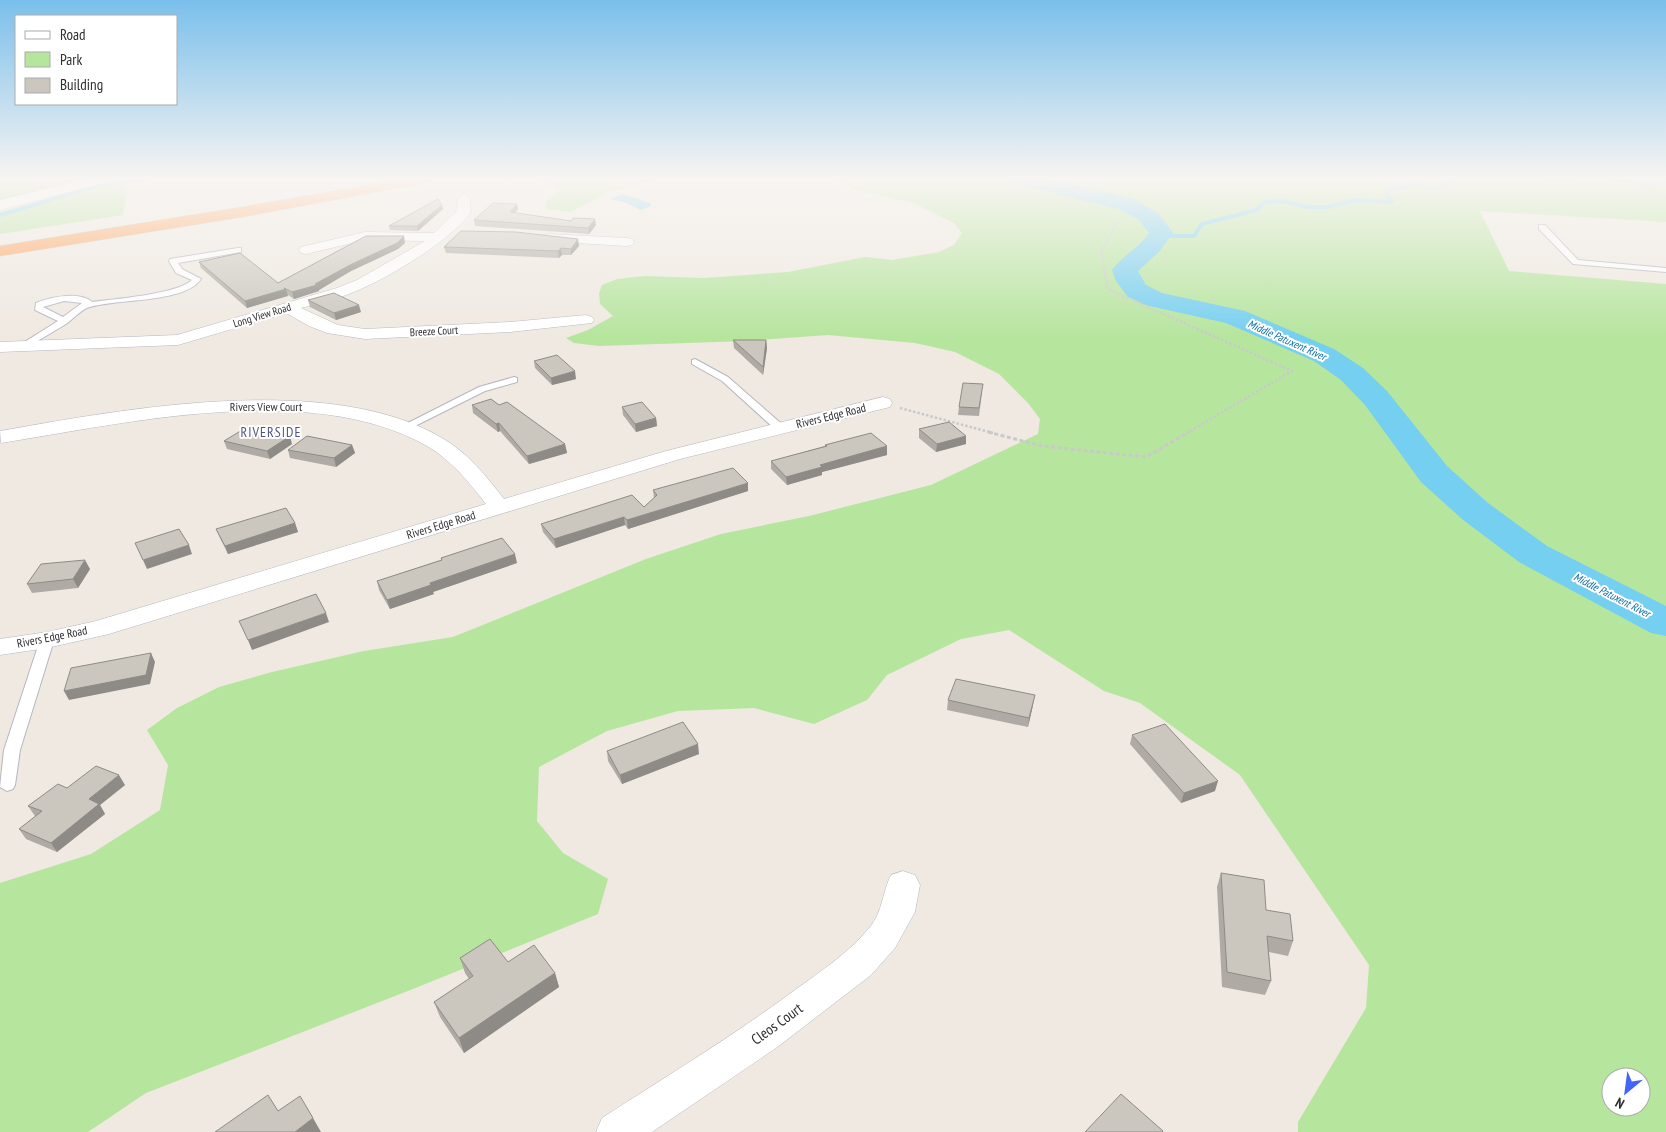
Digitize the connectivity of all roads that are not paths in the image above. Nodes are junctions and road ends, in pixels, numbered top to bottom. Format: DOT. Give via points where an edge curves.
graph roads {
  1 [pos="39,232"];
  2 [pos="119,232"];
  3 [pos="444,232"];
  4 [pos="457,232"];
  5 [pos="1547,232"];
  6 [pos="442,234"];
  7 [pos="536,236"];
  8 [pos="0,238"];
  9 [pos="627,242"];
  10 [pos="238,250"];
  11 [pos="306,250"];
  12 [pos="0,251"];
  13 [pos="1666,270"];
  14 [pos="84,306"];
  15 [pos="287,308"];
  16 [pos="586,320"];
  17 [pos="64,321"];
  18 [pos="23,346"];
  19 [pos="0,347"];
  20 [pos="695,362"];
  21 [pos="514,380"];
  22 [pos="883,403"];
  23 [pos="404,428"];
  24 [pos="780,428"];
  25 [pos="1,437"];
  26 [pos="499,507"];
  27 [pos="47,640"];
  28 [pos="0,647"];
  29 [pos="7,785"];
  30 [pos="904,884"];
  31 [pos="616,1132"];
  1 -- 8 [label="highway"];
  2 -- 12 [label="highway"];
  3 -- 6 [label="street, Long View Road"];
  4 -- 6 [label="street"];
  5 -- 13 [label="lane" via="1576,262"];
  6 -- 11 [label="street" via="365,236"];
  6 -- 15 [label="street, Long View Road" via="362,283"];
  7 -- 9 [label="street"];
  10 -- 14 [label="lane, Long View Road" via="173,261 178,270 196,279 186,288"];
  14 -- 17 [label="lane, Long View Road"];
  14 -- 17 [label="lane" via="88,302 70,298 39,304 38,308"];
  15 -- 16 [label="street, Breeze Court" via="325,328 365,334"];
  15 -- 18 [label="street, Long View Road" via="178,340"];
  17 -- 18 [label="lane, Long View Road"];
  18 -- 19 [label="street, Long View Road"];
  20 -- 24 [label="lane" via="724,378"];
  21 -- 23 [label="lane" via="482,388"];
  22 -- 24 [label="street, Rivers Edge Road"];
  23 -- 25 [label="street, Rivers View Court" via="350,413 275,405 187,410"];
  23 -- 26 [label="street, Rivers View Court" via="432,440 452,454 474,475"];
  24 -- 26 [label="street, Rivers Edge Road" via="673,455"];
  26 -- 27 [label="street, Rivers Edge Road" via="160,611"];
  27 -- 28 [label="street, Rivers Edge Road"];
  27 -- 29 [label="lane" via="12,750"];
  30 -- 31 [label="street, Cleos Court" via="898,912 883,937 858,964 763,1036"];
}
